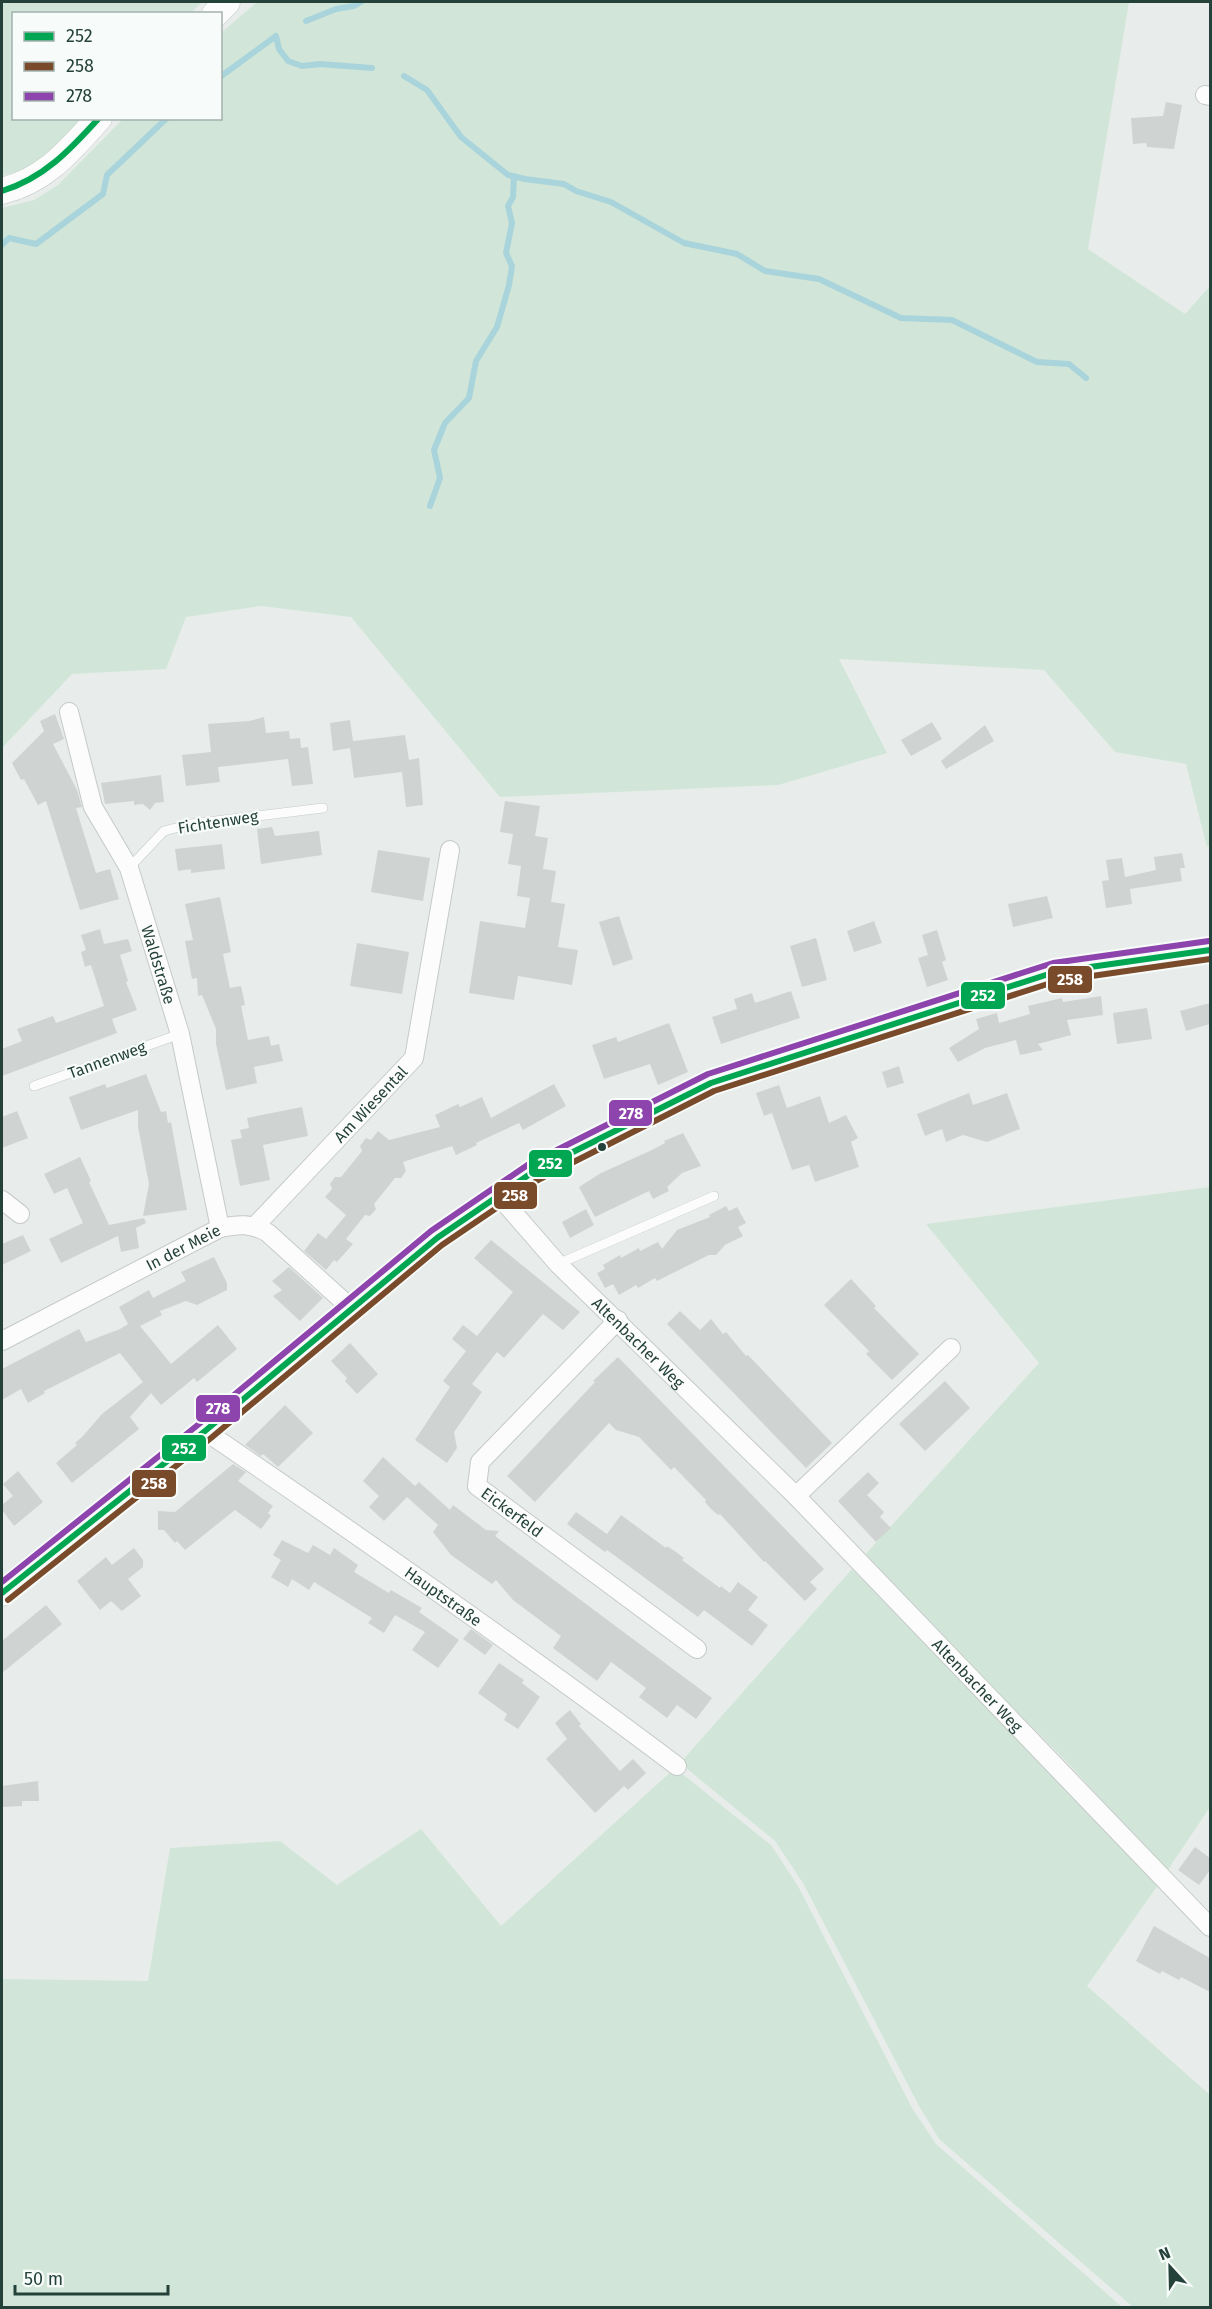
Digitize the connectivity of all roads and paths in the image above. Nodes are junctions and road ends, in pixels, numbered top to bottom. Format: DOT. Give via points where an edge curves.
graph roads {
  1 [pos="97,120"];
  2 [pos="2,191"];
  3 [pos="69,712"];
  4 [pos="323,808"];
  5 [pos="450,850"];
  6 [pos="129,868"];
  7 [pos="1210,950"];
  8 [pos="180,1034"];
  9 [pos="34,1086"];
  10 [pos="498,1195"];
  11 [pos="714,1196"];
  12 [pos="2,1200"];
  13 [pos="20,1214"];
  14 [pos="255,1226"];
  15 [pos="220,1228"];
  16 [pos="558,1264"];
  17 [pos="352,1309"];
  18 [pos="618,1320"];
  19 [pos="2,1341"];
  20 [pos="951,1348"];
  21 [pos="205,1431"];
  22 [pos="796,1496"];
  23 [pos="2,1593"];
  24 [pos="697,1649"];
  25 [pos="677,1766"];
  26 [pos="1210,1927"];
  1 -- 2 [label="main road" via="42,174 17,188"];
  3 -- 6 [label="street, Waldstraße" via="93,807"];
  4 -- 6 [label="lane, Fichtenweg" via="191,824 164,831"];
  5 -- 14 [label="street, Am Wiesental" via="414,1058"];
  6 -- 8 [label="street, Waldstraße"];
  7 -- 10 [label="main road" via="1055,972 711,1083 533,1172"];
  8 -- 9 [label="lane, Tannenweg"];
  8 -- 15 [label="street, Waldstraße"];
  10 -- 16 [label="street, Altenbacher Weg"];
  10 -- 17 [label="main road" via="436,1238"];
  11 -- 16 [label="lane"];
  12 -- 13 [label="street"];
  14 -- 15 [label="street, In der Meie"];
  14 -- 17 [label="street" via="268,1233"];
  15 -- 19 [label="street, In der Meie"];
  16 -- 18 [label="street, Altenbacher Weg"];
  17 -- 21 [label="main road"];
  18 -- 22 [label="street, Altenbacher Weg"];
  18 -- 24 [label="street, Eickerfeld" via="480,1462 477,1486"];
  20 -- 22 [label="street"];
  21 -- 23 [label="main road"];
  21 -- 25 [label="street, Hauptstraße" via="406,1568"];
  22 -- 26 [label="street, Altenbacher Weg"];
}
